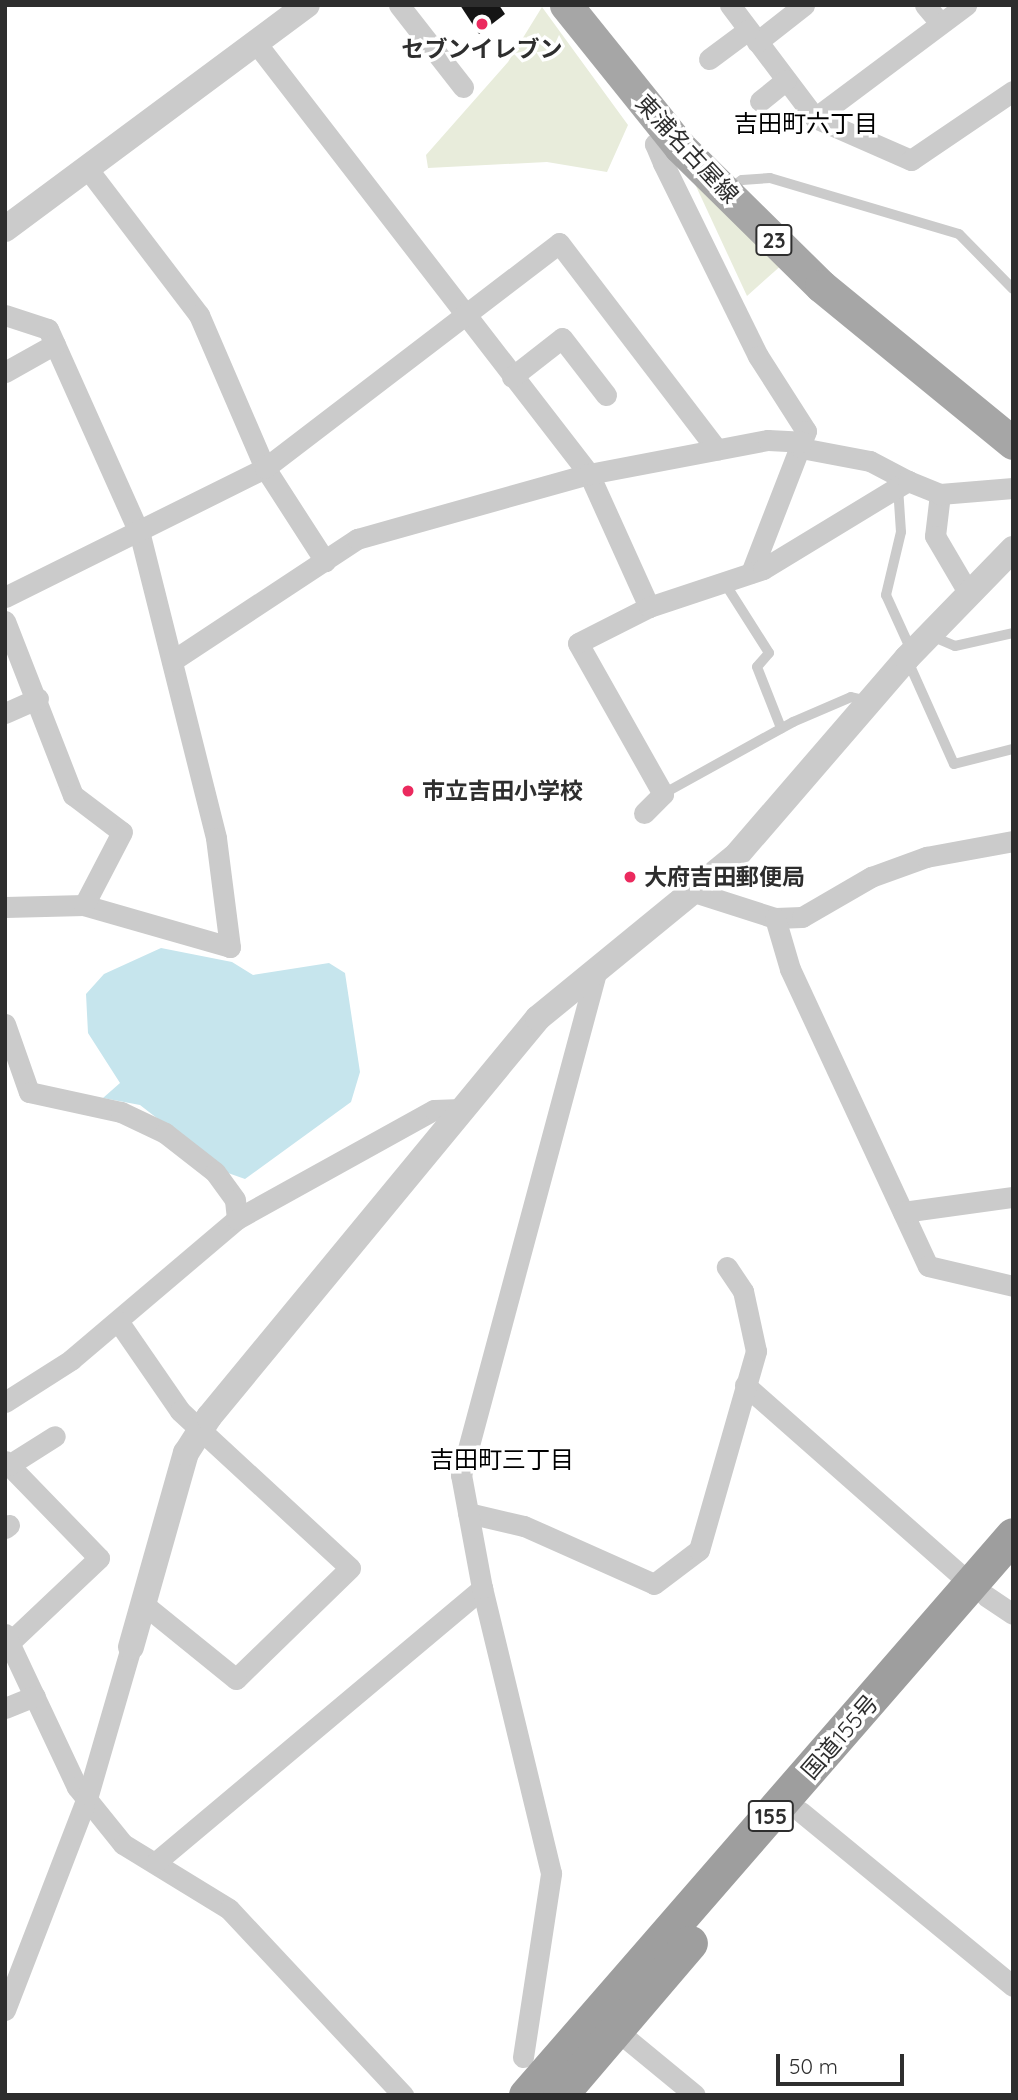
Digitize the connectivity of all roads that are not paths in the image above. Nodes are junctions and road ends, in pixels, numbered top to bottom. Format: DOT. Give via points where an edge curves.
graph roads {
  1 [pos="307,5"];
  2 [pos="399,5"];
  3 [pos="566,5"];
  4 [pos="730,5"];
  5 [pos="804,5"];
  6 [pos="925,5"];
  7 [pos="966,5"];
  8 [pos="940,23"];
  9 [pos="753,36"];
  10 [pos="256,43"];
  11 [pos="709,59"];
  12 [pos="786,80"];
  13 [pos="463,87"];
  14 [pos="1013,91"];
  15 [pos="760,101"];
  16 [pos="815,118"];
  17 [pos="668,133"];
  18 [pos="90,172"];
  19 [pos="725,192"];
  20 [pos="5,229"];
  21 [pos="1013,289"];
  22 [pos="5,314"];
  23 [pos="464,316"];
  24 [pos="55,344"];
  25 [pos="5,372"];
  26 [pos="512,377"];
  27 [pos="606,395"];
  28 [pos="1013,443"];
  29 [pos="801,445"];
  30 [pos="716,450"];
  31 [pos="265,468"];
  32 [pos="589,474"];
  33 [pos="903,484"];
  34 [pos="1013,488"];
  35 [pos="940,494"];
  36 [pos="140,535"];
  37 [pos="1013,549"];
  38 [pos="325,561"];
  39 [pos="751,573"];
  40 [pos="724,582"];
  41 [pos="969,594"];
  42 [pos="5,597"];
  43 [pos="649,607"];
  44 [pos="5,621"];
  45 [pos="1013,633"];
  46 [pos="916,648"];
  47 [pos="172,661"];
  48 [pos="38,698"];
  49 [pos="868,701"];
  50 [pos="5,713"];
  51 [pos="781,728"];
  52 [pos="1013,750"];
  53 [pos="663,794"];
  54 [pos="644,813"];
  55 [pos="1013,841"];
  56 [pos="694,892"];
  57 [pos="84,905"];
  58 [pos="5,907"];
  59 [pos="775,918"];
  60 [pos="597,970"];
  61 [pos="5,1024"];
  62 [pos="461,1110"];
  63 [pos="1013,1197"];
  64 [pos="903,1212"];
  65 [pos="237,1219"];
  66 [pos="727,1267"];
  67 [pos="1013,1286"];
  68 [pos="118,1321"];
  69 [pos="745,1385"];
  70 [pos="5,1402"];
  71 [pos="200,1428"];
  72 [pos="55,1436"];
  73 [pos="7,1463"];
  74 [pos="468,1513"];
  75 [pos="1013,1535"];
  76 [pos="1013,1565"];
  77 [pos="482,1588"];
  78 [pos="990,1598"];
  79 [pos="142,1604"];
  80 [pos="7,1638"];
  81 [pos="131,1647"];
  82 [pos="36,1696"];
  83 [pos="5,1708"];
  84 [pos="88,1795"];
  85 [pos="801,1812"];
  86 [pos="156,1863"];
  87 [pos="13,1968"];
  88 [pos="1013,1986"];
  89 [pos="5,2010"];
  90 [pos="616,2030"];
  91 [pos="523,2057"];
  92 [pos="402,2095"];
  93 [pos="526,2095"];
  94 [pos="560,2095"];
  95 [pos="695,2095"];
  1 -- 10 [label="street"];
  2 -- 13 [label="street"];
  3 -- 17 [label="main road, 東浦名古屋線 / 23"];
  4 -- 9 [label="street"];
  5 -- 9 [label="street"];
  6 -- 8 [label="street"];
  7 -- 8 [label="street"];
  8 -- 16 [label="street"];
  9 -- 11 [label="street"];
  9 -- 12 [label="street"];
  10 -- 18 [label="street"];
  10 -- 23 [label="street"];
  12 -- 15 [label="street"];
  12 -- 16 [label="street"];
  14 -- 16 [label="street" via="919,160"];
  17 -- 19 [label="main road, 東浦名古屋線 / 23"];
  17 -- 29 [label="street" via="655,144 663,163 758,356 802,418"];
  18 -- 20 [label="street"];
  18 -- 31 [label="street" via="199,315"];
  19 -- 21 [label="lane" via="742,180 769,178 959,234"];
  19 -- 28 [label="main road, 東浦名古屋線 / 23" via="821,286"];
  22 -- 24 [label="street" via="48,329"];
  23 -- 26 [label="street"];
  23 -- 30 [label="street" via="559,243"];
  23 -- 31 [label="street"];
  24 -- 25 [label="street"];
  24 -- 36 [label="street"];
  26 -- 27 [label="street" via="562,338"];
  26 -- 32 [label="street"];
  29 -- 30 [label="street" via="768,439"];
  29 -- 33 [label="street" via="870,461"];
  29 -- 39 [label="street"];
  30 -- 32 [label="street"];
  31 -- 36 [label="street"];
  31 -- 38 [label="street"];
  32 -- 38 [label="street" via="357,539"];
  32 -- 43 [label="street"];
  33 -- 35 [label="street"];
  33 -- 39 [label="street"];
  33 -- 46 [label="lane" via="901,532 886,595"];
  34 -- 35 [label="street"];
  35 -- 41 [label="street" via="935,536"];
  36 -- 42 [label="street"];
  36 -- 47 [label="street"];
  37 -- 41 [label="street"];
  38 -- 47 [label="street"];
  39 -- 40 [label="street"];
  40 -- 43 [label="street"];
  40 -- 51 [label="lane" via="769,653 757,667"];
  41 -- 46 [label="street"];
  43 -- 53 [label="street" via="578,643 577,650"];
  44 -- 48 [label="street"];
  45 -- 46 [label="lane" via="955,646"];
  46 -- 49 [label="street"];
  46 -- 52 [label="lane" via="954,764"];
  47 -- 57 [label="street" via="216,838 230,947"];
  48 -- 50 [label="street"];
  48 -- 57 [label="street" via="73,795 122,832"];
  49 -- 51 [label="lane" via="851,697"];
  49 -- 56 [label="street" via="737,855"];
  51 -- 53 [label="lane"];
  53 -- 54 [label="street"];
  55 -- 59 [label="street" via="926,858 871,877 802,917"];
  56 -- 59 [label="street"];
  56 -- 60 [label="street"];
  57 -- 58 [label="street"];
  59 -- 64 [label="street" via="790,969"];
  60 -- 62 [label="street" via="538,1018"];
  60 -- 74 [label="street" via="461,1475"];
  61 -- 65 [label="street" via="29,1092 121,1112 165,1133 215,1172 235,1200"];
  62 -- 65 [label="street" via="435,1110"];
  62 -- 71 [label="street"];
  63 -- 64 [label="street"];
  64 -- 67 [label="street" via="928,1266"];
  65 -- 68 [label="street"];
  66 -- 69 [label="street" via="743,1291 756,1351"];
  68 -- 70 [label="street"];
  68 -- 71 [label="street" via="180,1411"];
  69 -- 74 [label="street" via="699,1550 654,1584 524,1526"];
  69 -- 78 [label="street"];
  71 -- 79 [label="street" via="186,1453"];
  71 -- 79 [label="street" via="350,1568 236,1679"];
  72 -- 73 [label="street"];
  73 -- 80 [label="street" via="34,1483 99,1558"];
  74 -- 77 [label="street"];
  75 -- 78 [label="highway, 国道155号 / 155"];
  76 -- 78 [label="highway, 国道155号 / 155"];
  77 -- 86 [label="street"];
  77 -- 91 [label="street" via="551,1873"];
  78 -- 85 [label="highway, 国道155号 / 155"];
  78 -- 93 [label="highway, 国道155号 / 155"];
  79 -- 81 [label="street"];
  80 -- 82 [label="street"];
  81 -- 84 [label="street"];
  82 -- 83 [label="street"];
  82 -- 84 [label="street" via="77,1787"];
  84 -- 86 [label="street" via="123,1844"];
  84 -- 87 [label="street"];
  85 -- 88 [label="street"];
  85 -- 90 [label="highway, 国道155号 / 155"];
  86 -- 92 [label="street" via="229,1909"];
  87 -- 89 [label="street"];
  90 -- 94 [label="highway, 国道155号 / 155"];
  90 -- 95 [label="street"];
}
